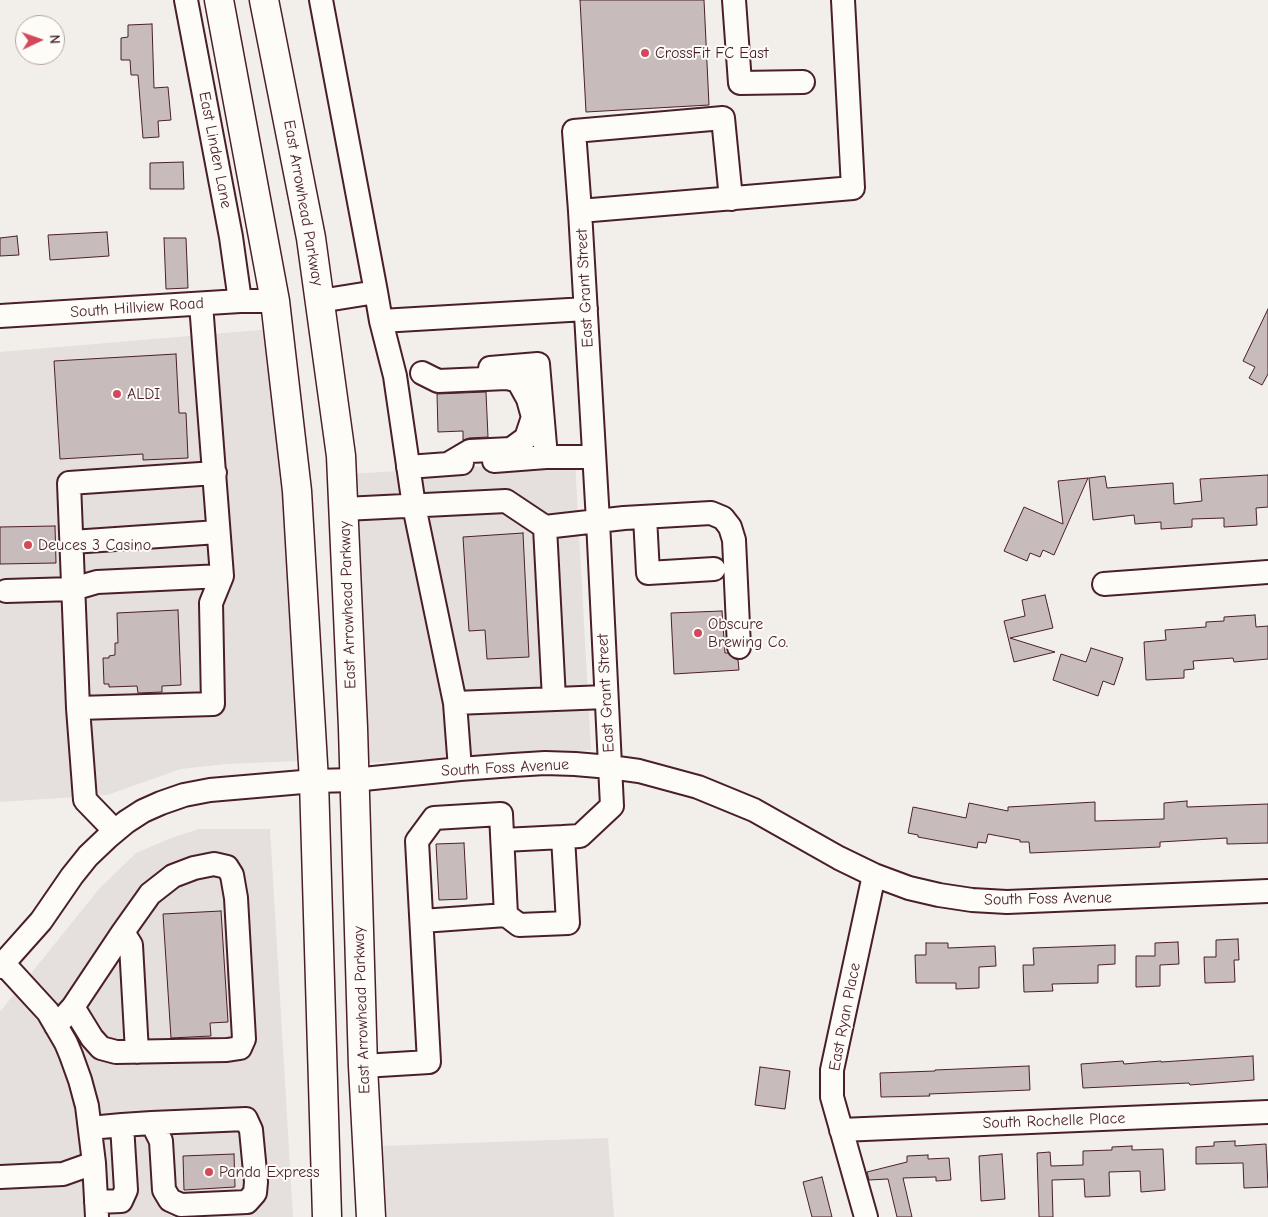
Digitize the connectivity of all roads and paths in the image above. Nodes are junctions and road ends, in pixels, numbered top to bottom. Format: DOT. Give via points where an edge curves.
graph roads {
  1 [pos="186,0"];
  2 [pos="219,0"];
  3 [pos="264,0"];
  4 [pos="322,0"];
  5 [pos="734,0"];
  6 [pos="844,0"];
  7 [pos="803,82"];
  8 [pos="740,83"];
  9 [pos="723,118"];
  10 [pos="731,199"];
  11 [pos="580,211"];
  12 [pos="376,292"];
  13 [pos="240,301"];
  14 [pos="275,301"];
  15 [pos="320,301"];
  16 [pos="201,304"];
  17 [pos="586,309"];
  18 [pos="0,316"];
  19 [pos="381,321"];
  20 [pos="422,373"];
  21 [pos="395,376"];
  22 [pos="546,457"];
  23 [pos="594,457"];
  24 [pos="448,464"];
  25 [pos="408,467"];
  26 [pos="214,473"];
  27 [pos="414,506"];
  28 [pos="344,509"];
  29 [pos="645,517"];
  30 [pos="598,521"];
  31 [pos="545,527"];
  32 [pos="218,532"];
  33 [pos="72,542"];
  34 [pos="714,569"];
  35 [pos="1268,572"];
  36 [pos="222,576"];
  37 [pos="1104,584"];
  38 [pos="73,589"];
  39 [pos="6,591"];
  40 [pos="738,647"];
  41 [pos="606,697"];
  42 [pos="554,699"];
  43 [pos="455,703"];
  44 [pos="78,708"];
  45 [pos="610,767"];
  46 [pos="460,769"];
  47 [pos="354,780"];
  48 [pos="314,781"];
  49 [pos="115,831"];
  50 [pos="502,831"];
  51 [pos="563,838"];
  52 [pos="874,875"];
  53 [pos="1268,891"];
  54 [pos="506,915"];
  55 [pos="427,920"];
  56 [pos="123,932"];
  57 [pos="2,966"];
  58 [pos="73,1007"];
  59 [pos="56,1026"];
  60 [pos="136,1052"];
  61 [pos="363,1066"];
  62 [pos="1268,1112"];
  63 [pos="152,1123"];
  64 [pos="122,1125"];
  65 [pos="90,1128"];
  66 [pos="841,1130"];
  67 [pos="94,1163"];
  68 [pos="0,1177"];
  69 [pos="96,1210"];
  70 [pos="327,1217"];
  71 [pos="371,1217"];
  72 [pos="866,1217"];
  1 -- 13 [label="street, East Linden Lane"];
  2 -- 14 [label="main road"];
  3 -- 15 [label="main road, East Arrowhead Parkway" via="311,238"];
  4 -- 12 [label="street"];
  5 -- 8 [label="street"];
  6 -- 10 [label="street, East Grant Street" via="853,188"];
  7 -- 8 [label="street"];
  8 -- 9 [label="street"];
  9 -- 10 [label="street"];
  9 -- 11 [label="street" via="574,131"];
  10 -- 11 [label="street, East Grant Street"];
  11 -- 17 [label="street, East Grant Street"];
  12 -- 15 [label="street"];
  12 -- 19 [label="street"];
  13 -- 14 [label="street, South Hillview Road"];
  13 -- 16 [label="street, South Hillview Road"];
  14 -- 48 [label="main road" via="297,491"];
  15 -- 28 [label="main road, East Arrowhead Parkway" via="341,456"];
  16 -- 18 [label="street, South Hillview Road"];
  16 -- 26 [label="street"];
  17 -- 19 [label="street"];
  17 -- 23 [label="street, East Grant Street"];
  19 -- 21 [label="street"];
  20 -- 21 [label="street"];
  20 -- 22 [label="street" via="538,364"];
  20 -- 24 [label="street" via="438,381 508,378 518,381 528,399 533,417 526,438 511,449 470,451"];
  21 -- 25 [label="street"];
  22 -- 23 [label="street"];
  22 -- 24 [label="street"];
  23 -- 30 [label="street, East Grant Street"];
  24 -- 25 [label="street"];
  25 -- 27 [label="street"];
  26 -- 32 [label="street"];
  26 -- 33 [label="street" via="68,483"];
  27 -- 28 [label="street"];
  27 -- 31 [label="street" via="506,501"];
  27 -- 43 [label="street"];
  28 -- 47 [label="main road, East Arrowhead Parkway"];
  29 -- 30 [label="street"];
  29 -- 34 [label="street" via="648,573"];
  29 -- 40 [label="street" via="712,513 723,518 730,527 734,540"];
  30 -- 31 [label="street"];
  30 -- 41 [label="street, East Grant Street"];
  31 -- 42 [label="street"];
  32 -- 33 [label="street"];
  32 -- 36 [label="street"];
  33 -- 38 [label="street"];
  35 -- 37 [label="street"];
  36 -- 38 [label="street" via="97,582"];
  36 -- 44 [label="street" via="211,603 213,704"];
  38 -- 39 [label="street"];
  38 -- 44 [label="street"];
  41 -- 42 [label="street"];
  41 -- 45 [label="street, East Grant Street"];
  42 -- 43 [label="street"];
  43 -- 46 [label="street"];
  44 -- 49 [label="street" via="85,800"];
  45 -- 46 [label="street, South Foss Avenue" via="545,763"];
  45 -- 51 [label="street, East Grant Street" via="612,806 580,836"];
  45 -- 52 [label="street, South Foss Avenue" via="698,787 723,797 754,810"];
  46 -- 47 [label="street, South Foss Avenue"];
  47 -- 48 [label="street, South Foss Avenue"];
  47 -- 61 [label="main road, East Arrowhead Parkway"];
  48 -- 49 [label="street, South Foss Avenue" via="184,795 143,811"];
  48 -- 70 [label="main road"];
  49 -- 57 [label="street, South Foss Avenue" via="88,856 41,921"];
  50 -- 51 [label="street, East Grant Street"];
  50 -- 54 [label="street"];
  50 -- 55 [label="street" via="501,814 434,818 417,841"];
  51 -- 54 [label="street" via="568,923 519,925"];
  52 -- 53 [label="street, South Foss Avenue" via="939,895 1007,902"];
  52 -- 66 [label="street, East Ryan Place" via="832,1070 832,1097"];
  54 -- 55 [label="street"];
  55 -- 61 [label="street" via="429,1062"];
  56 -- 58 [label="street"];
  56 -- 60 [label="street" via="131,945"];
  56 -- 60 [label="street" via="150,894 174,876 214,864 227,867 232,875 244,1039 240,1048"];
  57 -- 59 [label="street" via="48,1012"];
  58 -- 59 [label="street"];
  58 -- 60 [label="street" via="101,1048"];
  59 -- 65 [label="street" via="80,1080"];
  61 -- 71 [label="main road, East Arrowhead Parkway"];
  62 -- 66 [label="street, South Rochelle Place"];
  63 -- 63 [label="street" via="161,1142 164,1190 170,1200 181,1205 247,1202 255,1193 251,1130 246,1119"];
  63 -- 64 [label="street"];
  64 -- 65 [label="street"];
  64 -- 69 [label="street" via="126,1190 121,1201"];
  65 -- 67 [label="street"];
  66 -- 72 [label="street, East Ryan Place"];
  67 -- 68 [label="street" via="62,1174"];
  67 -- 69 [label="street"];
}
